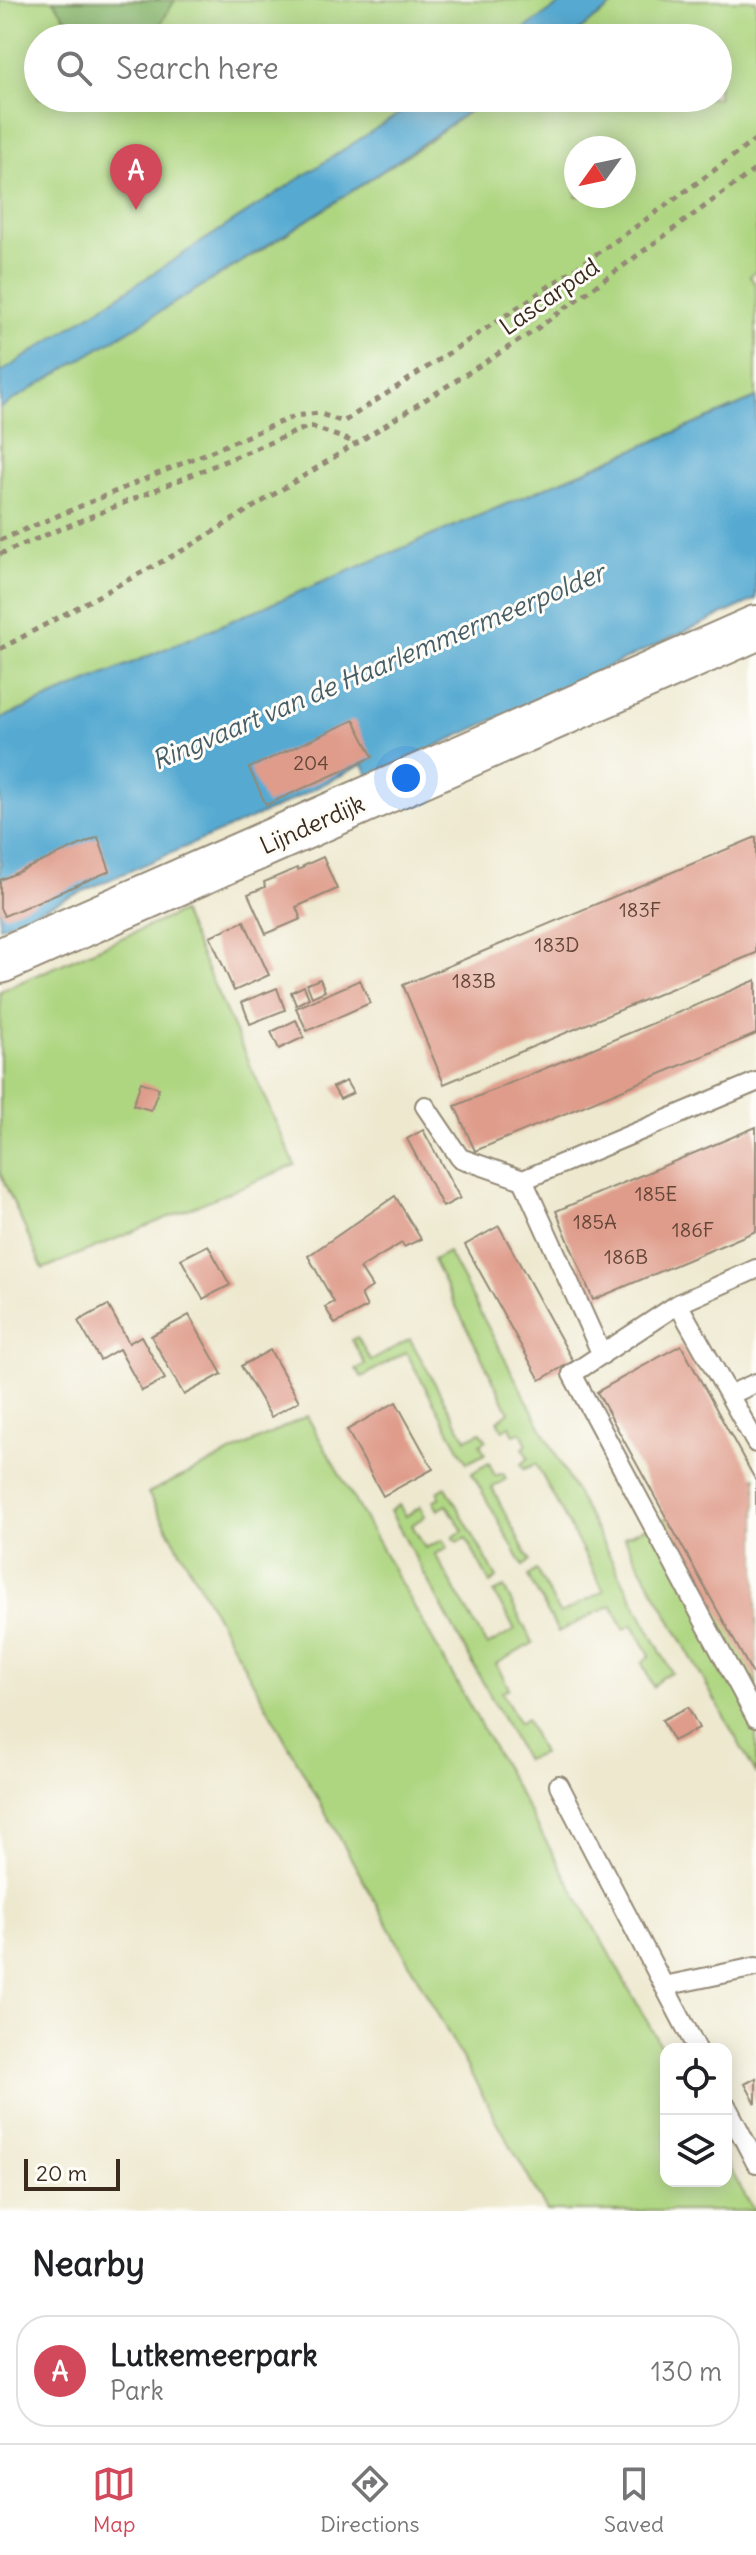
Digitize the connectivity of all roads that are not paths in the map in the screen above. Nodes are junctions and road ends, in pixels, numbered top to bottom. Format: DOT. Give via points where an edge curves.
graph roads {
  1 [pos="756,628"];
  2 [pos="0,961"];
  3 [pos="756,1082"];
  4 [pos="425,1106"];
  5 [pos="523,1180"];
  6 [pos="756,1269"];
  7 [pos="678,1304"];
  8 [pos="602,1355"];
  9 [pos="756,1383"];
  10 [pos="729,1395"];
  11 [pos="756,1443"];
  12 [pos="756,1718"];
  13 [pos="559,1785"];
  14 [pos="756,1967"];
  15 [pos="664,1986"];
  16 [pos="694,2043"];
  17 [pos="731,2115"];
  18 [pos="756,2163"];
  1 -- 2 [label="street, Lijnderdijk"];
  3 -- 5 [label="lane"];
  4 -- 5 [label="lane" via="460,1158"];
  5 -- 8 [label="lane"];
  6 -- 7 [label="lane"];
  7 -- 8 [label="lane"];
  7 -- 10 [label="lane"];
  8 -- 12 [label="lane" via="572,1374"];
  9 -- 10 [label="lane"];
  10 -- 11 [label="lane"];
  13 -- 15 [label="lane"];
  14 -- 15 [label="lane"];
  15 -- 16 [label="lane"];
  17 -- 18 [label="lane"];
}
